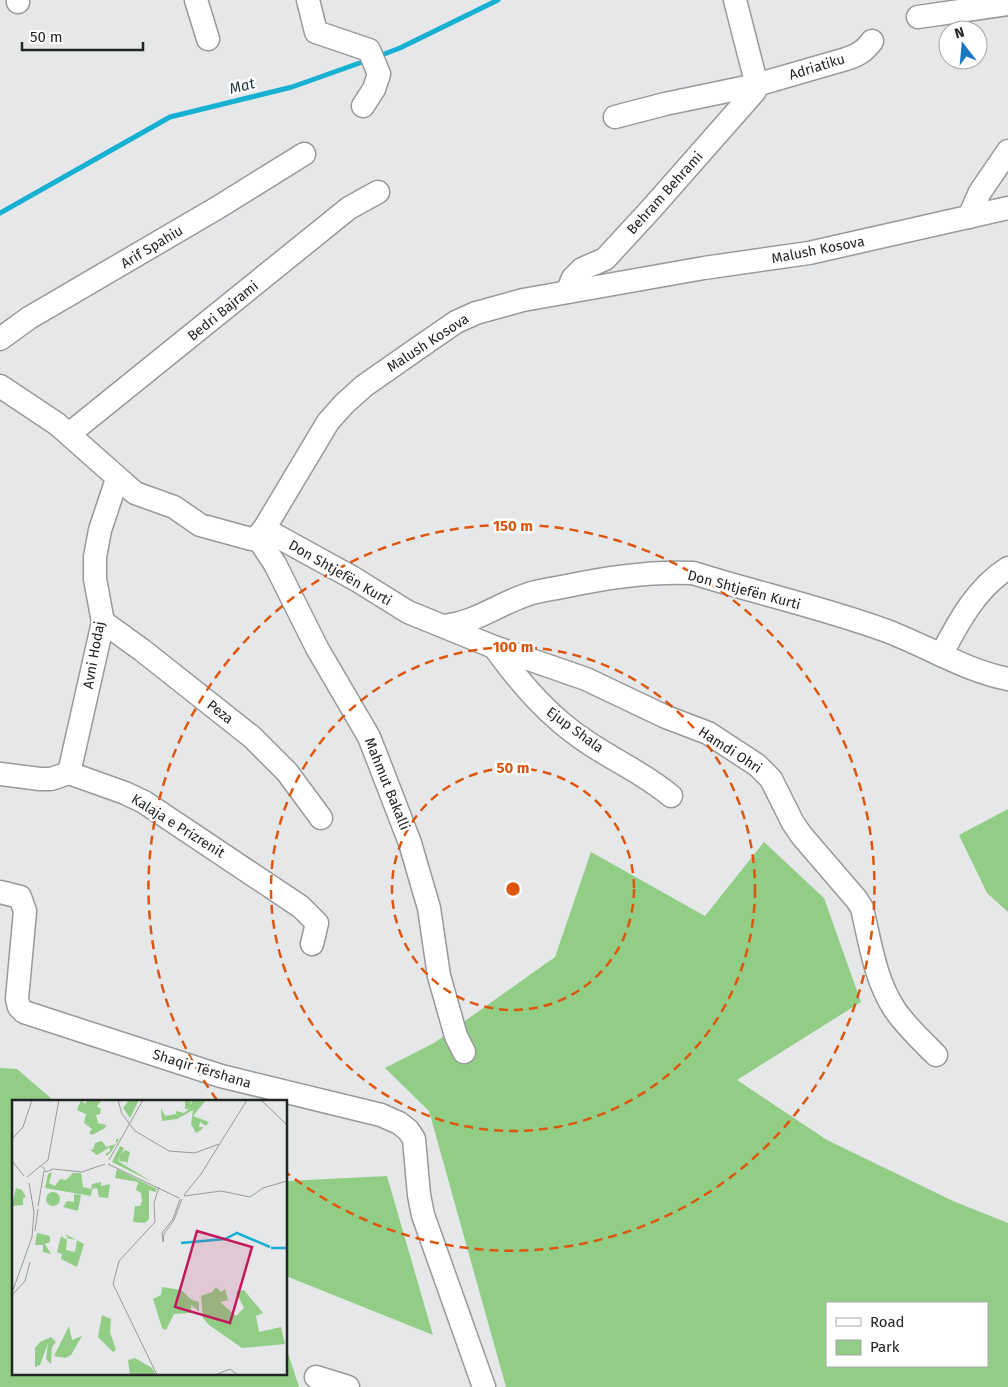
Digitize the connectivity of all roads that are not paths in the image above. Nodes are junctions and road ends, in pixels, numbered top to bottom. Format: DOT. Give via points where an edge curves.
graph roads {
  1 [pos="196,0"];
  2 [pos="308,0"];
  3 [pos="735,0"];
  4 [pos="1008,4"];
  5 [pos="918,18"];
  6 [pos="208,39"];
  7 [pos="872,40"];
  8 [pos="756,85"];
  9 [pos="363,106"];
  10 [pos="615,117"];
  11 [pos="1008,151"];
  12 [pos="304,154"];
  13 [pos="378,192"];
  14 [pos="1008,208"];
  15 [pos="969,217"];
  16 [pos="567,292"];
  17 [pos="0,339"];
  18 [pos="0,386"];
  19 [pos="69,434"];
  20 [pos="117,479"];
  21 [pos="260,533"];
  22 [pos="1008,568"];
  23 [pos="102,622"];
  24 [pos="445,626"];
  25 [pos="494,647"];
  26 [pos="941,655"];
  27 [pos="1008,679"];
  28 [pos="69,773"];
  29 [pos="0,774"];
  30 [pos="671,796"];
  31 [pos="322,818"];
  32 [pos="10,895"];
  33 [pos="312,944"];
  34 [pos="464,1052"];
  35 [pos="936,1055"];
  36 [pos="316,1377"];
  37 [pos="348,1387"];
  38 [pos="484,1387"];
  1 -- 6 [label="street"];
  2 -- 9 [label="street" via="316,32 369,50 379,74"];
  3 -- 8 [label="street"];
  4 -- 5 [label="street"];
  7 -- 8 [label="street, Adriatiku" via="858,55"];
  8 -- 10 [label="street"];
  8 -- 16 [label="street, Behram Behrami" via="741,108 652,208 605,259 582,269 573,278"];
  11 -- 15 [label="street" via="980,192"];
  12 -- 17 [label="street, Arif Spahiu" via="29,318"];
  13 -- 19 [label="street, Bedri Bajrami" via="349,208"];
  14 -- 15 [label="street, Malush Kosova"];
  15 -- 16 [label="street, Malush Kosova" via="809,253"];
  16 -- 21 [label="street, Malush Kosova" via="506,304 456,322 364,386 328,422"];
  18 -- 19 [label="street"];
  19 -- 20 [label="street"];
  20 -- 21 [label="street" via="135,493 174,506 200,525 246,539"];
  20 -- 23 [label="street, Avni Hodaj" via="100,530 95,557"];
  21 -- 24 [label="street, Don Shtjefën Kurti" via="356,579 408,612"];
  21 -- 34 [label="street, Mahmut Bakalli" via="320,654 364,728 378,760 410,843 429,908 441,983 456,1036"];
  22 -- 26 [label="street" via="970,605"];
  23 -- 28 [label="street, Avni Hodaj"];
  23 -- 31 [label="street, Peza" via="252,737 287,772"];
  24 -- 25 [label="street, Don Shtjefën Kurti"];
  24 -- 26 [label="street, Don Shtjefën Kurti" via="476,619 511,600 530,594 607,578 693,573 861,622"];
  25 -- 30 [label="street, Ejup Shala" via="531,696 554,717"];
  25 -- 35 [label="street, Hamdi Ohri" via="586,679 666,717 696,727 757,765 771,779 802,836 862,908 878,972 889,999"];
  26 -- 27 [label="street, Don Shtjefën Kurti" via="970,670"];
  28 -- 29 [label="street" via="40,779"];
  28 -- 33 [label="street, Kalaja e Prizrenit" via="144,802 301,906 317,923"];
  32 -- 38 [label="street, Shaqir Tërshana" via="25,911 17,999 24,1012 221,1076 381,1115 408,1130 414,1139 423,1214"];
  36 -- 37 [label="street"];
}
